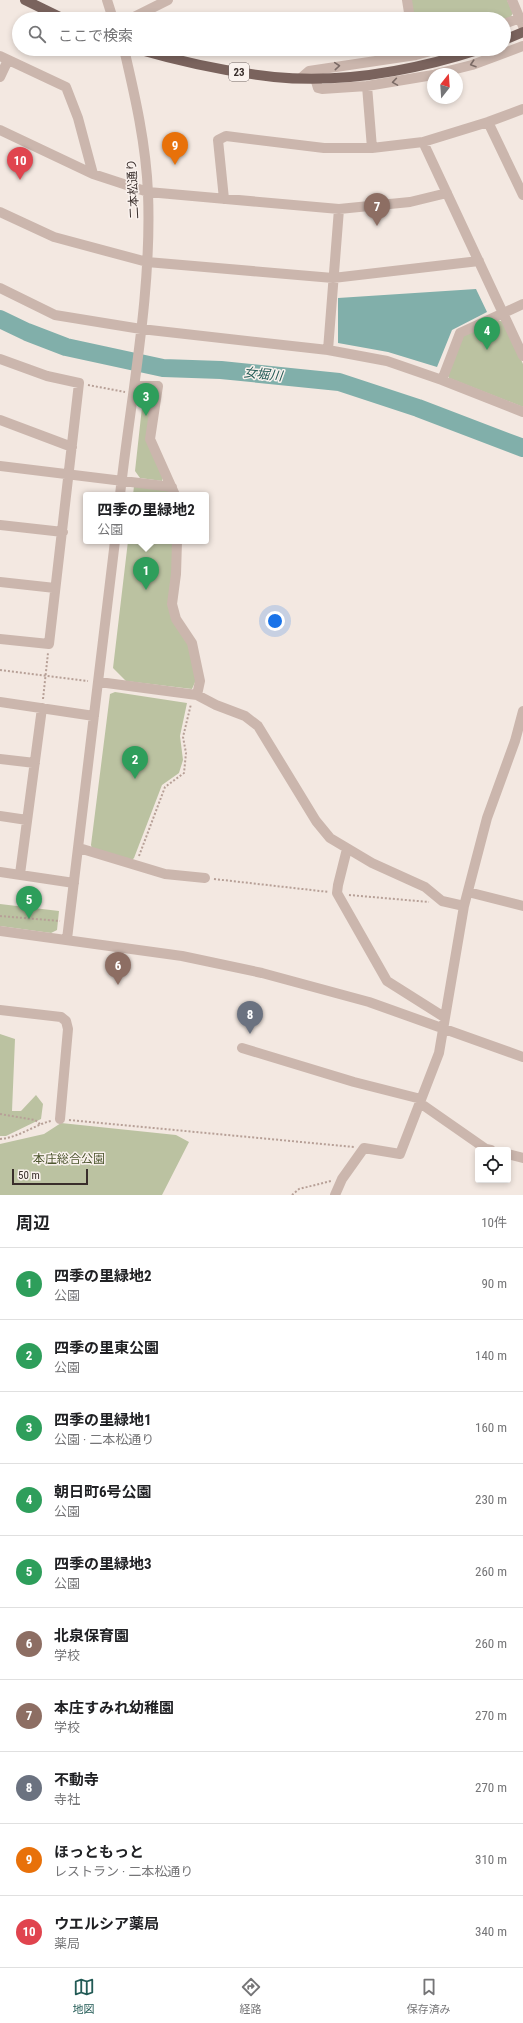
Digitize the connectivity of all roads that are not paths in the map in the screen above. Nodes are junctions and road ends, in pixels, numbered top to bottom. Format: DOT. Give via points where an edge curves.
graph roads {
  1 [pos="25,0"];
  2 [pos="107,0"];
  3 [pos="168,0"];
  4 [pos="407,0"];
  5 [pos="512,0"];
  6 [pos="50,12"];
  7 [pos="111,12"];
  8 [pos="144,12"];
  9 [pos="409,12"];
  10 [pos="521,22"];
  11 [pos="511,23"];
  12 [pos="523,32"];
  13 [pos="511,37"];
  14 [pos="523,46"];
  15 [pos="511,50"];
  16 [pos="126,56"];
  17 [pos="162,56"];
  18 [pos="392,56"];
  19 [pos="457,56"];
  20 [pos="496,56"];
  21 [pos="4,58"];
  22 [pos="460,68"];
  23 [pos="427,76"];
  24 [pos="0,77"];
  25 [pos="301,78"];
  26 [pos="315,78"];
  27 [pos="367,86"];
  28 [pos="523,109"];
  29 [pos="488,122"];
  30 [pos="0,130"];
  31 [pos="424,142"];
  32 [pos="372,148"];
  33 [pos="93,174"];
  34 [pos="148,192"];
  35 [pos="447,194"];
  36 [pos="523,195"];
  37 [pos="224,199"];
  38 [pos="339,209"];
  39 [pos="0,212"];
  40 [pos="479,261"];
  41 [pos="147,262"];
  42 [pos="333,278"];
  43 [pos="0,288"];
  44 [pos="523,304"];
  45 [pos="504,314"];
  46 [pos="141,329"];
  47 [pos="328,350"];
  48 [pos="523,356"];
  49 [pos="0,359"];
  50 [pos="442,380"];
  51 [pos="134,387"];
  52 [pos="523,412"];
  53 [pos="0,420"];
  54 [pos="72,447"];
  55 [pos="0,466"];
  56 [pos="69,475"];
  57 [pos="121,481"];
  58 [pos="173,491"];
  59 [pos="120,492"];
  60 [pos="0,525"];
  61 [pos="63,532"];
  62 [pos="115,544"];
  63 [pos="177,544"];
  64 [pos="0,582"];
  65 [pos="55,588"];
  66 [pos="0,638"];
  67 [pos="99,682"];
  68 [pos="197,695"];
  69 [pos="0,702"];
  70 [pos="42,708"];
  71 [pos="523,711"];
  72 [pos="94,716"];
  73 [pos="0,759"];
  74 [pos="35,763"];
  75 [pos="0,816"];
  76 [pos="27,820"];
  77 [pos="79,848"];
  78 [pos="347,849"];
  79 [pos="0,872"];
  80 [pos="20,874"];
  81 [pos="205,878"];
  82 [pos="74,882"];
  83 [pos="468,892"];
  84 [pos="464,906"];
  85 [pos="523,906"];
  86 [pos="0,931"];
  87 [pos="67,939"];
  88 [pos="0,1010"];
  89 [pos="444,1017"];
  90 [pos="442,1028"];
  91 [pos="242,1048"];
  92 [pos="523,1057"];
  93 [pos="420,1101"];
  94 [pos="60,1119"];
  95 [pos="483,1147"];
  96 [pos="511,1155"];
  97 [pos="523,1158"];
  98 [pos="335,1195"];
  1 -- 6 [label="main road"];
  2 -- 7 [label="street"];
  3 -- 8 [label="street"];
  4 -- 9 [label="street"];
  5 -- 10 [label="street"];
  10 -- 11 [label="street"];
  12 -- 13 [label="main road"];
  14 -- 15 [label="street, one-way"];
  16 -- 34 [label="street, 二本松通り" via="139,118"];
  17 -- 25 [label="main road, 23" via="228,70"];
  25 -- 18 [label="street, one-way" via="309,71"];
  19 -- 26 [label="main road, 23" via="422,66 365,75"];
  20 -- 22 [label="street, one-way"];
  21 -- 24 [label="street"];
  21 -- 33 [label="street" via="66,87 78,118"];
  23 -- 27 [label="street, one-way"];
  25 -- 26 [label="main road, 23"];
  26 -- 27 [label="street" via="318,88 322,89"];
  27 -- 32 [label="street"];
  28 -- 29 [label="street"];
  29 -- 31 [label="street"];
  29 -- 36 [label="street"];
  30 -- 33 [label="street"];
  31 -- 32 [label="street"];
  31 -- 35 [label="street"];
  32 -- 37 [label="street" via="324,148 226,136 218,140"];
  33 -- 34 [label="street"];
  34 -- 37 [label="street"];
  34 -- 41 [label="street, 二本松通り"];
  35 -- 38 [label="street" via="410,202"];
  35 -- 40 [label="street"];
  37 -- 38 [label="street"];
  38 -- 42 [label="street"];
  39 -- 41 [label="street" via="54,237"];
  40 -- 42 [label="street"];
  40 -- 45 [label="street"];
  41 -- 42 [label="street"];
  41 -- 46 [label="street, 二本松通り"];
  42 -- 47 [label="street"];
  43 -- 46 [label="street" via="55,315"];
  44 -- 45 [label="street"];
  45 -- 48 [label="street"];
  45 -- 50 [label="street" via="460,333"];
  46 -- 47 [label="street"];
  46 -- 51 [label="street, 二本松通り"];
  47 -- 50 [label="street" via="386,361"];
  49 -- 54 [label="street" via="47,376 79,383"];
  50 -- 52 [label="street"];
  51 -- 57 [label="street, 二本松通り"];
  51 -- 58 [label="street" via="158,386 150,439"];
  53 -- 54 [label="street"];
  54 -- 56 [label="street"];
  55 -- 56 [label="street"];
  56 -- 57 [label="street"];
  56 -- 61 [label="street"];
  57 -- 58 [label="street"];
  57 -- 59 [label="street, 二本松通り"];
  60 -- 61 [label="street"];
  61 -- 65 [label="street"];
  62 -- 67 [label="street"];
  63 -- 68 [label="street" via="172,604 176,619 192,643 200,681"];
  64 -- 65 [label="street"];
  65 -- 66 [label="street" via="49,644"];
  67 -- 68 [label="street"];
  67 -- 72 [label="street"];
  68 -- 78 [label="street" via="245,716 258,726 316,821 330,838"];
  69 -- 70 [label="street"];
  70 -- 72 [label="street"];
  70 -- 74 [label="street"];
  71 -- 83 [label="street" via="487,818"];
  72 -- 77 [label="street"];
  73 -- 74 [label="street"];
  74 -- 76 [label="street"];
  75 -- 76 [label="street"];
  76 -- 80 [label="street"];
  77 -- 81 [label="street" via="165,874"];
  77 -- 82 [label="street"];
  78 -- 84 [label="street" via="425,887 442,900"];
  78 -- 89 [label="street" via="337,893 388,981"];
  79 -- 80 [label="street"];
  80 -- 82 [label="street"];
  82 -- 87 [label="street"];
  83 -- 84 [label="street"];
  83 -- 85 [label="street"];
  84 -- 89 [label="street"];
  86 -- 87 [label="street"];
  87 -- 90 [label="street" via="182,956 262,973 369,1002"];
  88 -- 94 [label="street" via="61,1017 66,1021 68,1029"];
  89 -- 90 [label="street"];
  90 -- 92 [label="street"];
  90 -- 93 [label="street" via="439,1052"];
  91 -- 93 [label="street"];
  93 -- 95 [label="street"];
  93 -- 98 [label="street" via="400,1154 364,1148 342,1179"];
  96 -- 97 [label="street"];
}
